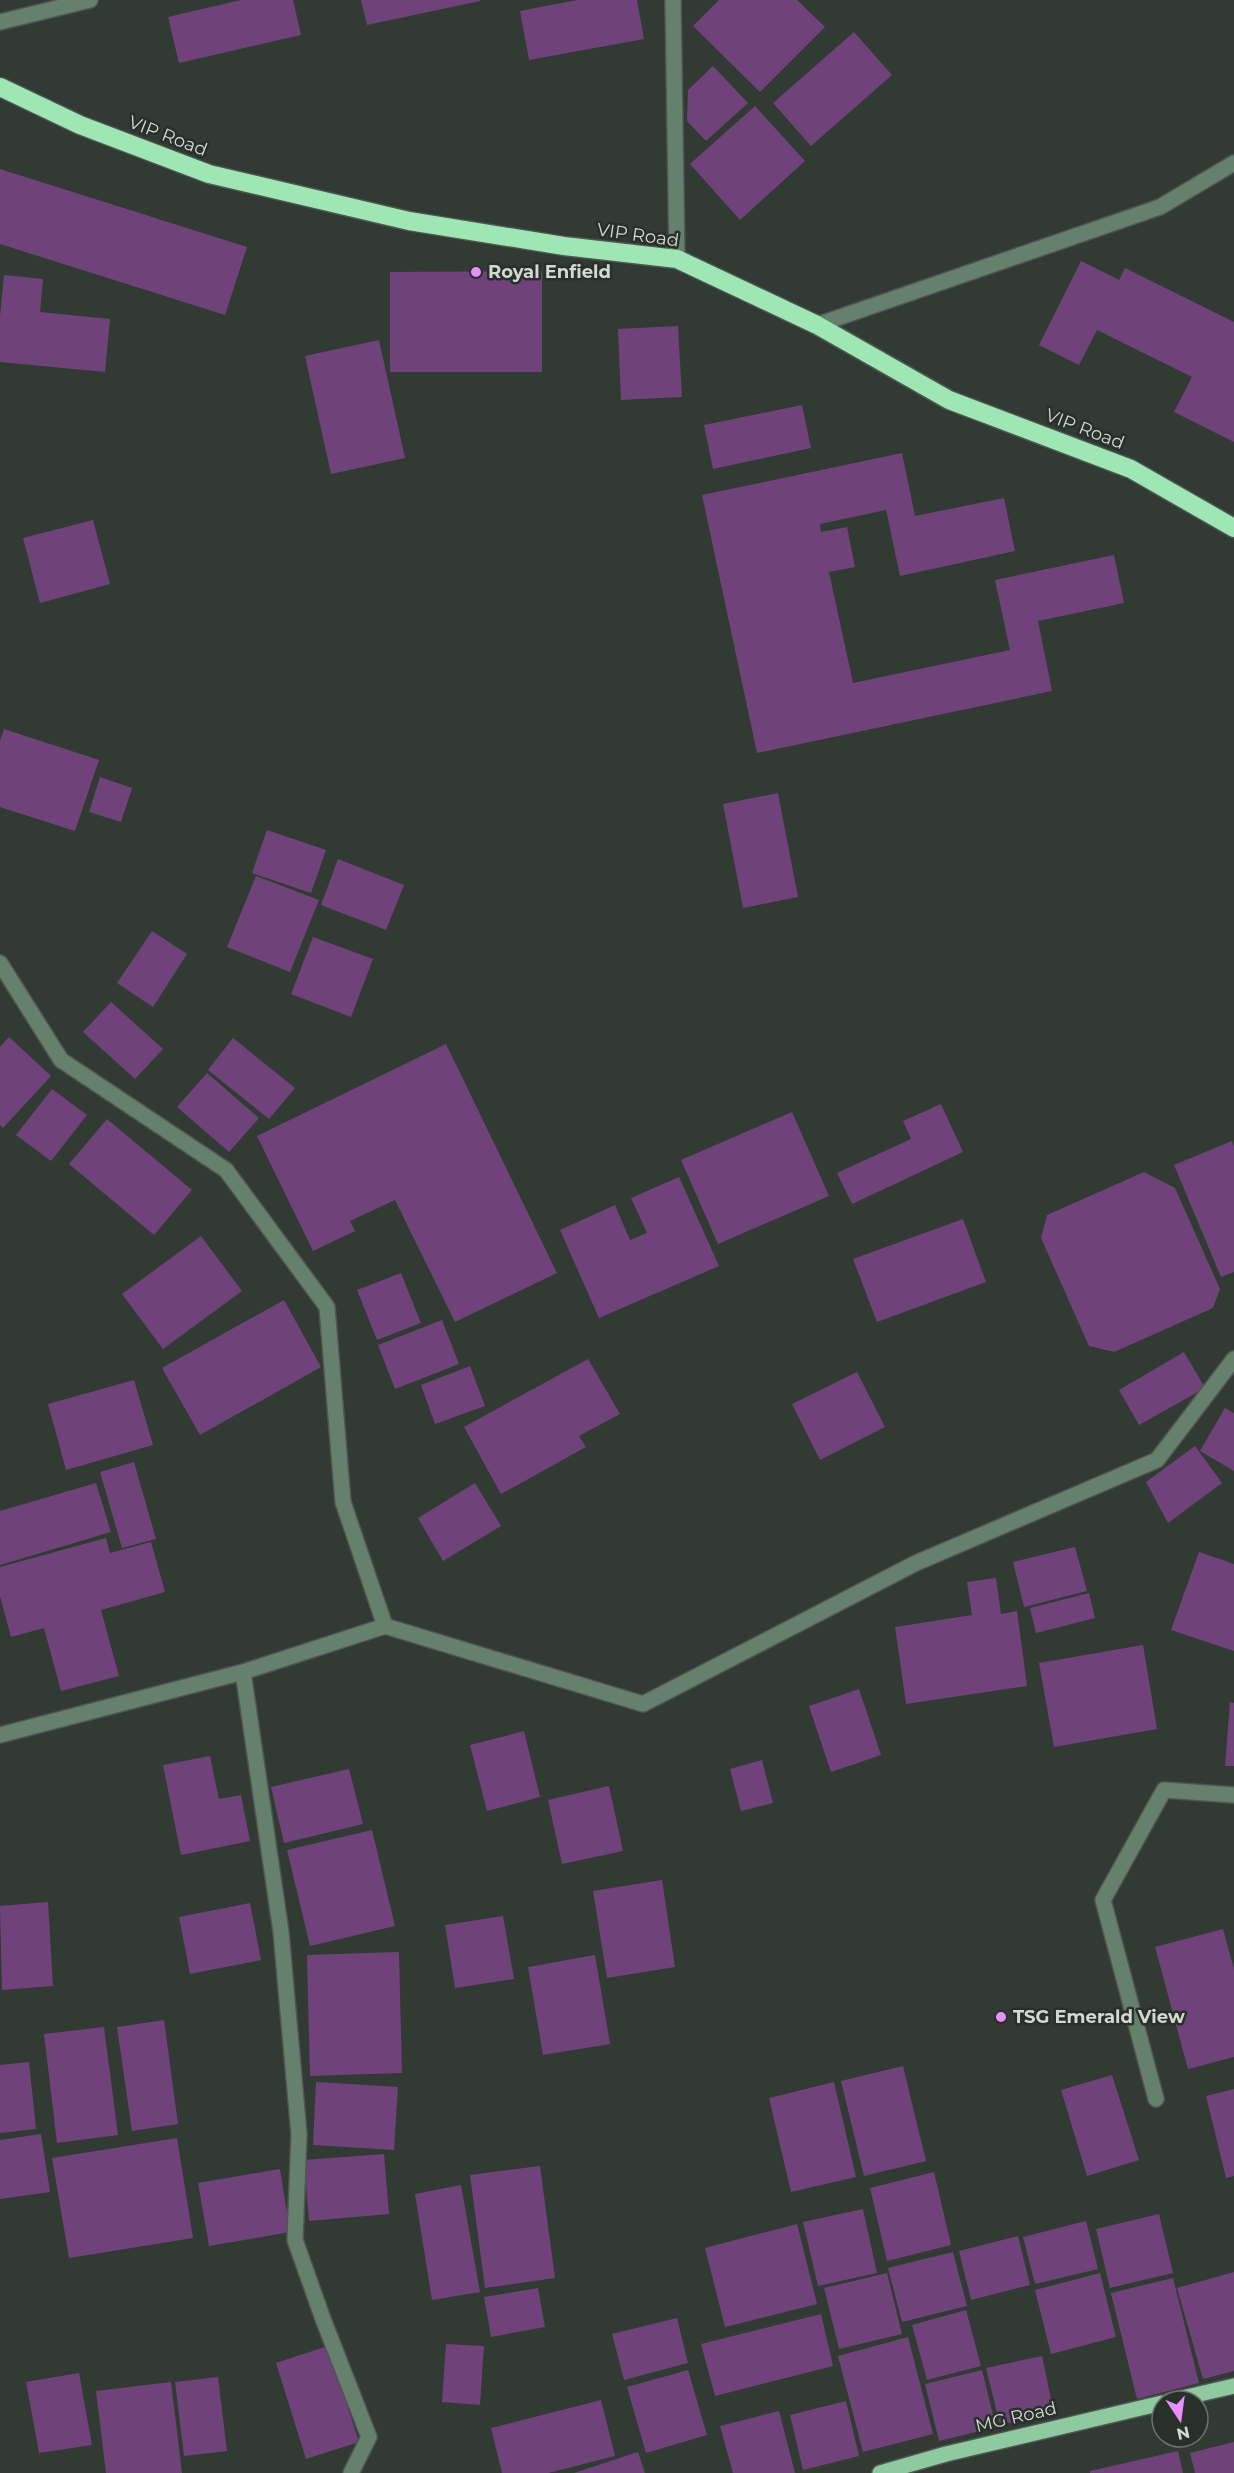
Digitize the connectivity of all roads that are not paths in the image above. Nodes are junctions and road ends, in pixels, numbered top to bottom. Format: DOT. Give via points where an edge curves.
graph roads {
  1 [pos="90,0"];
  2 [pos="673,0"];
  3 [pos="0,22"];
  4 [pos="0,87"];
  5 [pos="1234,163"];
  6 [pos="677,259"];
  7 [pos="817,325"];
  8 [pos="1234,528"];
  9 [pos="0,963"];
  10 [pos="1234,1359"];
  11 [pos="385,1626"];
  12 [pos="243,1672"];
  13 [pos="0,1735"];
  14 [pos="1234,1795"];
  15 [pos="1156,2099"];
  16 [pos="1234,2386"];
  17 [pos="1210,2392"];
  18 [pos="1150,2406"];
  19 [pos="351,2473"];
  20 [pos="880,2473"];
  1 -- 3 [label="street"];
  2 -- 6 [label="street"];
  4 -- 6 [label="highway, VIP Road" via="80,125 208,174 409,221"];
  5 -- 7 [label="street" via="1160,207"];
  6 -- 7 [label="highway, VIP Road"];
  7 -- 8 [label="highway, VIP Road" via="949,400 1131,470"];
  9 -- 11 [label="street" via="62,1060 226,1170 327,1307 343,1502"];
  10 -- 11 [label="street" via="1157,1460 916,1563 643,1704"];
  11 -- 12 [label="street"];
  12 -- 13 [label="street"];
  12 -- 19 [label="street" via="281,1932 299,2134 295,2240 369,2437"];
  14 -- 15 [label="street" via="1164,1790 1103,1900"];
  16 -- 17 [label="main road"];
  18 -- 20 [label="main road, MG Road"];
}
